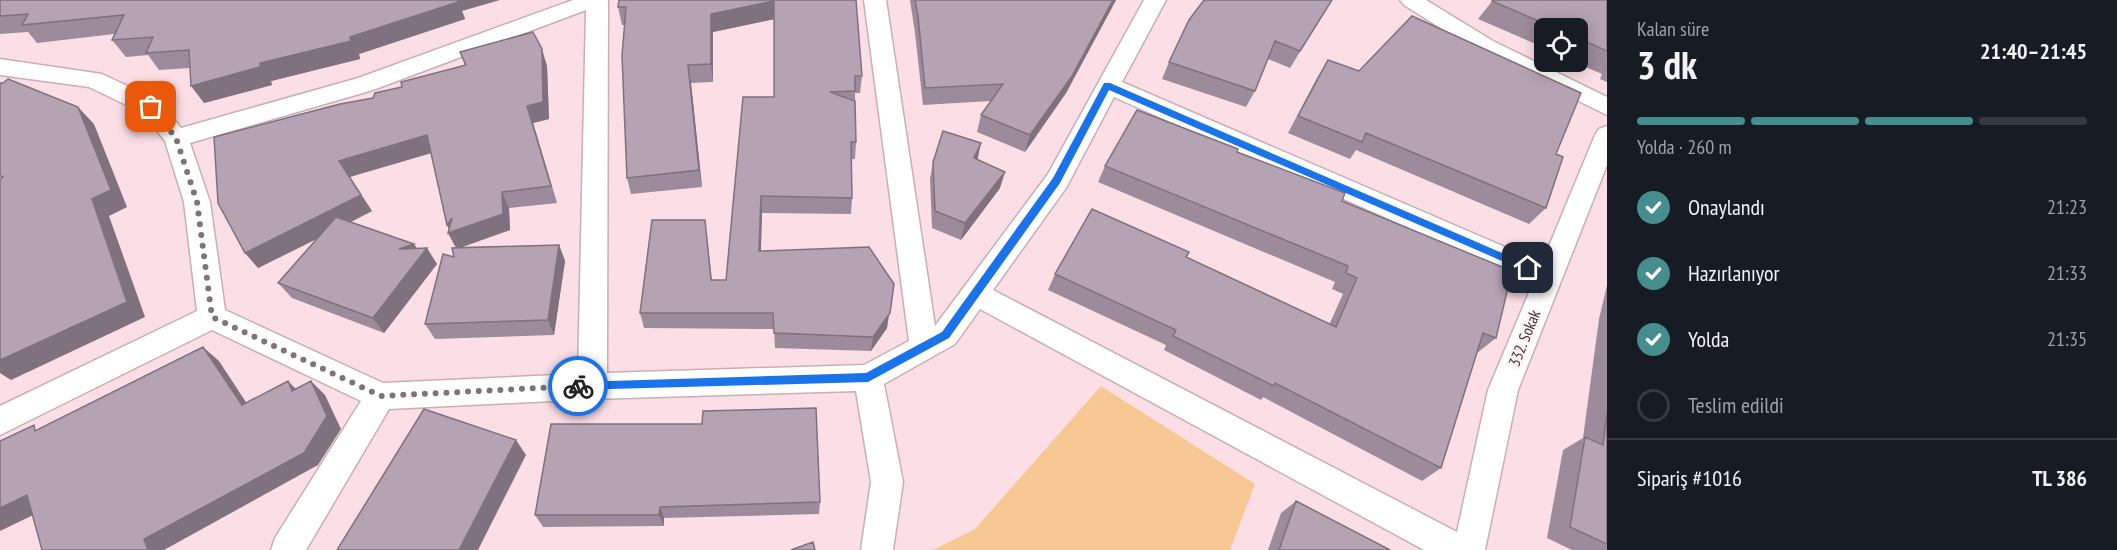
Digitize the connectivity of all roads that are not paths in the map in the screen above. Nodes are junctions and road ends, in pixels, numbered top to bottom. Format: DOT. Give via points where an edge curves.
graph roads {
  1 [pos="595,0"];
  2 [pos="875,0"];
  3 [pos="1155,0"];
  4 [pos="1411,0"];
  5 [pos="0,67"];
  6 [pos="1107,86"];
  7 [pos="1607,107"];
  8 [pos="1607,135"];
  9 [pos="176,138"];
  10 [pos="1549,278"];
  11 [pos="975,293"];
  12 [pos="212,317"];
  13 [pos="924,347"];
  14 [pos="868,378"];
  15 [pos="592,386"];
  16 [pos="381,396"];
  17 [pos="0,421"];
  18 [pos="288,550"];
  19 [pos="877,550"];
  20 [pos="1457,550"];
  21 [pos="1469,550"];
  1 -- 9 [label="street" via="365,84"];
  1 -- 15 [label="street"];
  2 -- 13 [label="street"];
  3 -- 6 [label="street"];
  4 -- 7 [label="street" via="1485,46"];
  5 -- 9 [label="street" via="94,80 151,107"];
  6 -- 10 [label="street"];
  6 -- 11 [label="street" via="1057,181"];
  8 -- 10 [label="street, 332. Sokak"];
  9 -- 12 [label="street" via="197,202"];
  10 -- 21 [label="street, 332. Sokak" via="1503,390"];
  11 -- 13 [label="street" via="945,335"];
  11 -- 20 [label="street"];
  12 -- 16 [label="street"];
  12 -- 17 [label="street"];
  13 -- 14 [label="street"];
  14 -- 15 [label="street"];
  14 -- 19 [label="street" via="887,482"];
  15 -- 16 [label="street"];
  16 -- 18 [label="street"];
}
